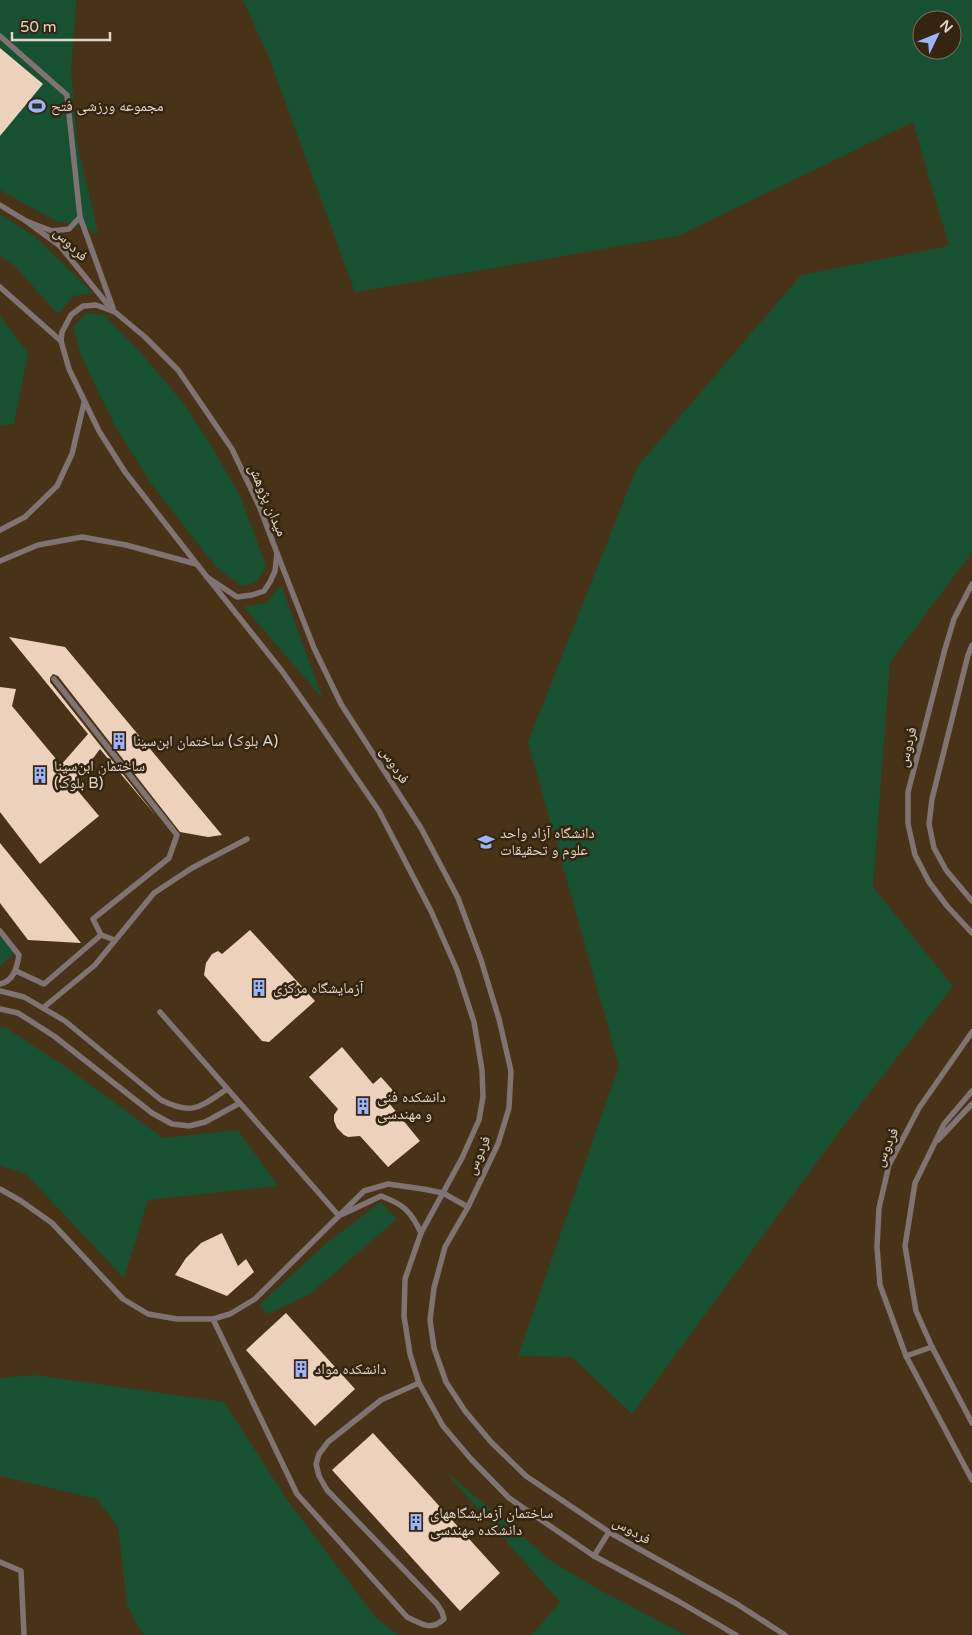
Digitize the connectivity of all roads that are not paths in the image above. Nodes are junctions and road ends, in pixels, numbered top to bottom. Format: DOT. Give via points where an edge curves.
graph roads {
  1 [pos="0,36"];
  2 [pos="0,205"];
  3 [pos="80,217"];
  4 [pos="26,221"];
  5 [pos="0,287"];
  6 [pos="115,312"];
  7 [pos="62,341"];
  8 [pos="84,403"];
  9 [pos="0,530"];
  10 [pos="277,553"];
  11 [pos="0,561"];
  12 [pos="197,564"];
  13 [pos="207,577"];
  14 [pos="972,584"];
  15 [pos="972,645"];
  16 [pos="54,679"];
  17 [pos="248,840"];
  18 [pos="972,901"];
  19 [pos="0,931"];
  20 [pos="972,934"];
  21 [pos="101,935"];
  22 [pos="115,940"];
  23 [pos="16,971"];
  24 [pos="0,984"];
  25 [pos="0,991"];
  26 [pos="43,1008"];
  27 [pos="0,1009"];
  28 [pos="160,1012"];
  29 [pos="972,1032"];
  30 [pos="227,1088"];
  31 [pos="972,1091"];
  32 [pos="240,1103"];
  33 [pos="972,1104"];
  34 [pos="933,1145"];
  35 [pos="0,1189"];
  36 [pos="443,1193"];
  37 [pos="468,1207"];
  38 [pos="339,1216"];
  39 [pos="421,1233"];
  40 [pos="213,1320"];
  41 [pos="932,1347"];
  42 [pos="906,1356"];
  43 [pos="419,1383"];
  44 [pos="972,1423"];
  45 [pos="972,1480"];
  46 [pos="609,1532"];
  47 [pos="594,1556"];
  48 [pos="0,1562"];
  49 [pos="24,1635"];
  50 [pos="736,1635"];
  51 [pos="785,1635"];
  1 -- 3 [label="lane" via="67,95"];
  2 -- 4 [label="lane, فردوس"];
  3 -- 4 [label="lane" via="69,229 52,231"];
  3 -- 6 [label="lane"];
  4 -- 6 [label="lane, فردوس" via="60,246"];
  5 -- 7 [label="lane"];
  6 -- 7 [label="lane, میدان پژوهش" via="96,305 83,306 71,315 62,332"];
  6 -- 10 [label="lane, میدان پژوهش" via="178,370 232,449"];
  7 -- 8 [label="lane, میدان پژوهش" via="69,369"];
  8 -- 9 [label="lane" via="72,454 56,486 25,517"];
  8 -- 12 [label="lane, میدان پژوهش" via="125,472"];
  10 -- 13 [label="lane, میدان پژوهش" via="270,582 264,590 252,595 237,597"];
  10 -- 37 [label="lane, فردوس" via="314,648 341,704 421,828 458,898 499,1019 511,1071 509,1108 498,1144"];
  11 -- 12 [label="lane" via="38,545 82,537"];
  12 -- 13 [label="lane, میدان پژوهش"];
  13 -- 36 [label="lane, فردوس" via="282,671 379,811 431,911 457,970 474,1022 483,1097 479,1120"];
  14 -- 20 [label="lane, فردوس" via="954,619 908,792 908,824 915,855 929,882"];
  15 -- 18 [label="lane" via="932,799 929,824 934,848 946,870"];
  16 -- 21 [label="lane" via="177,835 169,858 93,920"];
  17 -- 22 [label="lane" via="192,868 154,893"];
  19 -- 23 [label="lane" via="19,955"];
  21 -- 22 [label="lane"];
  21 -- 23 [label="lane" via="44,984"];
  22 -- 26 [label="lane" via="95,964"];
  23 -- 24 [label="lane" via="6,983"];
  25 -- 26 [label="lane" via="24,997"];
  26 -- 30 [label="lane" via="64,1021 161,1100 177,1108 201,1107"];
  27 -- 32 [label="lane" via="18,1013 54,1036 152,1113 172,1124 189,1126 205,1122"];
  28 -- 30 [label="lane"];
  29 -- 42 [label="lane, فردوس" via="918,1108 889,1165 879,1208 877,1247 880,1284"];
  30 -- 32 [label="lane"];
  31 -- 34 [label="lane" via="944,1124"];
  32 -- 38 [label="lane"];
  33 -- 34 [label="lane"];
  34 -- 41 [label="lane" via="915,1182 905,1246 916,1311"];
  35 -- 40 [label="lane" via="52,1223 123,1299 139,1309 177,1320"];
  36 -- 37 [label="lane"];
  36 -- 38 [label="lane" via="388,1184 364,1191"];
  36 -- 39 [label="lane, فردوس"];
  37 -- 46 [label="lane, فردوس" via="445,1247 434,1288 430,1320 434,1348 446,1382 475,1424 526,1476"];
  38 -- 39 [label="lane" via="381,1196 396,1201 413,1216"];
  38 -- 40 [label="lane" via="255,1299"];
  39 -- 43 [label="lane, فردوس" via="405,1279 404,1316"];
  40 -- 43 [label="lane" via="297,1494 407,1617 429,1627 444,1619 437,1604 328,1490 316,1464 328,1442 381,1400"];
  41 -- 42 [label="lane"];
  41 -- 44 [label="lane"];
  42 -- 45 [label="lane, فردوس"];
  43 -- 47 [label="lane, فردوس" via="443,1426 509,1498"];
  46 -- 47 [label="lane"];
  46 -- 51 [label="lane, فردوس" via="738,1604"];
  47 -- 50 [label="lane, فردوس"];
  48 -- 49 [label="lane" via="21,1572"];
}
